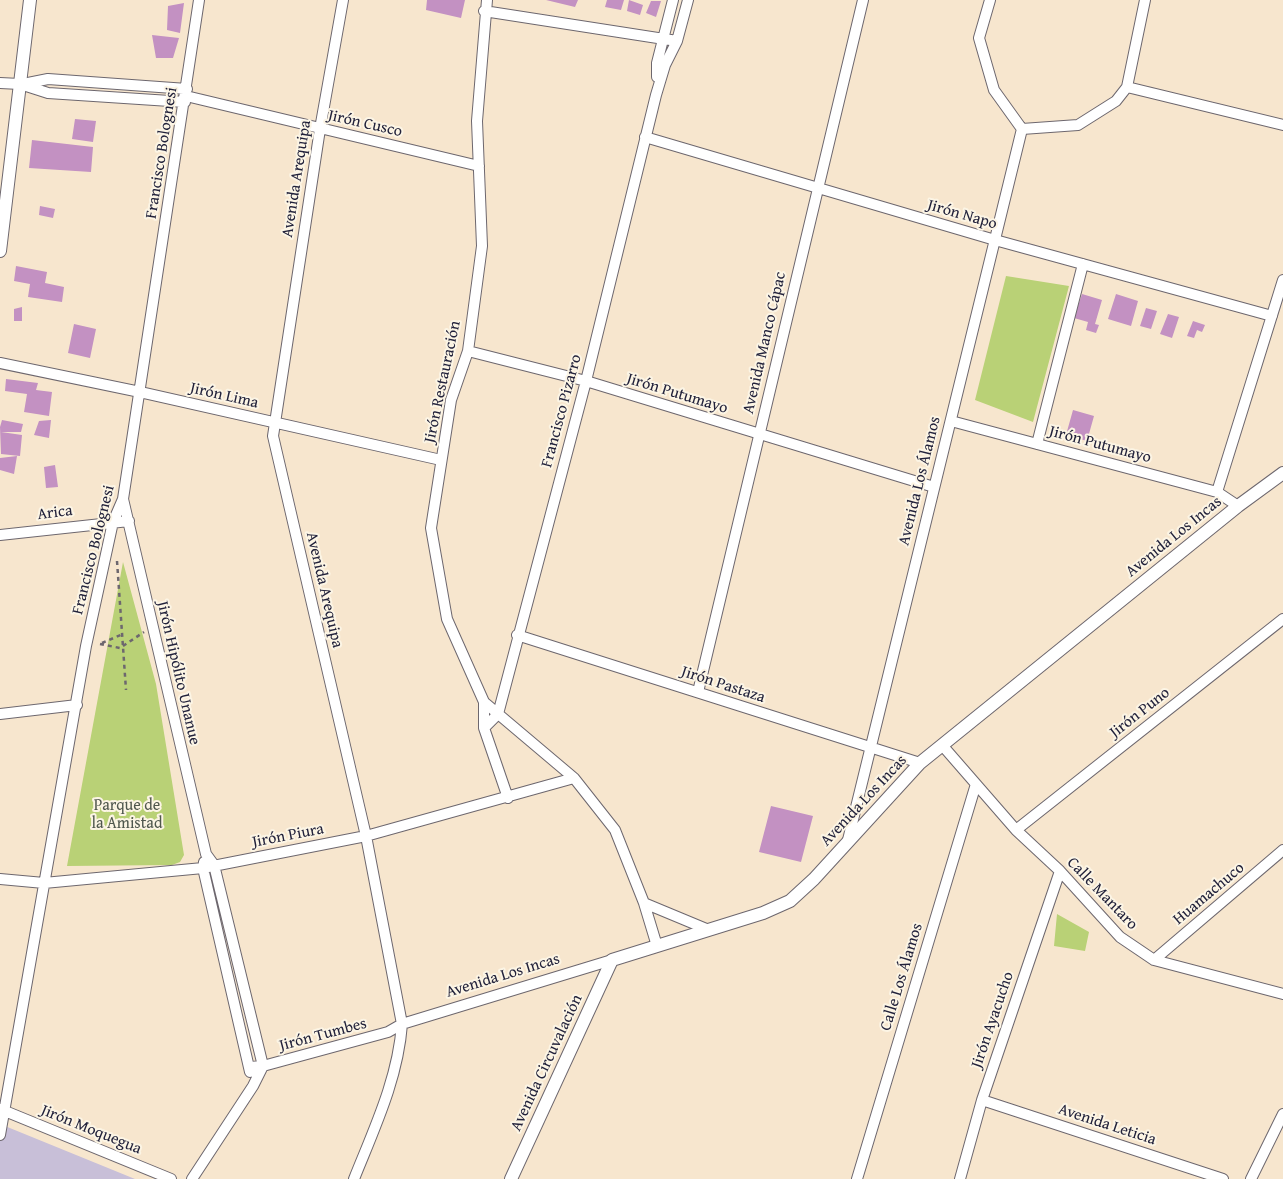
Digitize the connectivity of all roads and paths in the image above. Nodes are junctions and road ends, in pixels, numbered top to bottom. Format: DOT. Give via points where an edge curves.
graph roads {
  1 [pos="30,0"];
  2 [pos="200,0"];
  3 [pos="343,0"];
  4 [pos="487,0"];
  5 [pos="672,0"];
  6 [pos="688,0"];
  7 [pos="863,0"];
  8 [pos="990,0"];
  9 [pos="1145,0"];
  10 [pos="484,11"];
  11 [pos="663,40"];
  12 [pos="676,41"];
  13 [pos="0,83"];
  14 [pos="20,84"];
  15 [pos="1126,86"];
  16 [pos="656,95"];
  17 [pos="186,96"];
  18 [pos="1283,125"];
  19 [pos="320,129"];
  20 [pos="1022,129"];
  21 [pos="645,137"];
  22 [pos="479,166"];
  23 [pos="817,188"];
  24 [pos="995,240"];
  25 [pos="0,251"];
  26 [pos="1083,264"];
  27 [pos="1283,280"];
  28 [pos="1272,316"];
  29 [pos="468,351"];
  30 [pos="0,363"];
  31 [pos="586,381"];
  32 [pos="140,392"];
  33 [pos="951,421"];
  34 [pos="273,424"];
  35 [pos="759,435"];
  36 [pos="1037,444"];
  37 [pos="441,460"];
  38 [pos="1283,473"];
  39 [pos="934,487"];
  40 [pos="1217,492"];
  41 [pos="123,499"];
  42 [pos="1238,506"];
  43 [pos="129,521"];
  44 [pos="113,522"];
  45 [pos="0,535"];
  46 [pos="116,559"];
  47 [pos="1283,619"];
  48 [pos="152,627"];
  49 [pos="123,634"];
  50 [pos="517,635"];
  51 [pos="100,644"];
  52 [pos="86,646"];
  53 [pos="124,646"];
  54 [pos="126,690"];
  55 [pos="698,692"];
  56 [pos="484,702"];
  57 [pos="77,706"];
  58 [pos="0,714"];
  59 [pos="498,714"];
  60 [pos="484,728"];
  61 [pos="942,745"];
  62 [pos="870,747"];
  63 [pos="920,763"];
  64 [pos="574,778"];
  65 [pos="976,784"];
  66 [pos="508,798"];
  67 [pos="1016,830"];
  68 [pos="366,836"];
  69 [pos="848,840"];
  70 [pos="1283,850"];
  71 [pos="206,854"];
  72 [pos="214,866"];
  73 [pos="203,868"];
  74 [pos="1060,871"];
  75 [pos="0,879"];
  76 [pos="44,883"];
  77 [pos="644,903"];
  78 [pos="709,930"];
  79 [pos="657,946"];
  80 [pos="612,960"];
  81 [pos="1154,960"];
  82 [pos="1283,993"];
  83 [pos="402,1024"];
  84 [pos="263,1066"];
  85 [pos="249,1067"];
  86 [pos="253,1086"];
  87 [pos="982,1100"];
  88 [pos="2,1110"];
  89 [pos="1283,1114"];
  90 [pos="0,1136"];
  91 [pos="171,1179"];
  92 [pos="192,1179"];
  93 [pos="354,1179"];
  94 [pos="511,1179"];
  95 [pos="857,1179"];
  96 [pos="960,1179"];
  97 [pos="1223,1179"];
  98 [pos="1251,1179"];
  1 -- 14 [label="street"];
  2 -- 17 [label="street, Francisco Bolognesi"];
  3 -- 19 [label="street, Avenida Arequipa"];
  4 -- 10 [label="street, Jirón Restauración"];
  5 -- 11 [label="street, Francisco Pizarro"];
  6 -- 12 [label="street, Francisco Pizarro"];
  7 -- 23 [label="street, Avenida Manco Cápac"];
  8 -- 20 [label="street" via="979,38 994,90"];
  9 -- 15 [label="street"];
  10 -- 11 [label="street"];
  10 -- 22 [label="street, Jirón Restauración" via="477,121"];
  11 -- 12 [label="street"];
  11 -- 16 [label="street, Francisco Pizarro" via="657,63"];
  12 -- 16 [label="street, Francisco Pizarro"];
  13 -- 14 [label="street, Jirón Cusco"];
  14 -- 17 [label="street, Jirón Cusco" via="48,79"];
  14 -- 25 [label="street"];
  15 -- 18 [label="street"];
  15 -- 20 [label="street" via="1116,101 1078,125"];
  16 -- 21 [label="street, Francisco Pizarro"];
  17 -- 19 [label="street, Jirón Cusco"];
  17 -- 32 [label="street, Francisco Bolognesi"];
  19 -- 22 [label="street, Jirón Cusco"];
  19 -- 34 [label="street, Avenida Arequipa"];
  20 -- 24 [label="street, Avenida Los Álamos"];
  21 -- 23 [label="street, Jirón Napo"];
  21 -- 31 [label="street, Francisco Pizarro"];
  22 -- 29 [label="street, Jirón Restauración" via="482,246"];
  23 -- 24 [label="street, Jirón Napo"];
  23 -- 35 [label="street, Avenida Manco Cápac"];
  24 -- 26 [label="street, Jirón Napo"];
  24 -- 33 [label="street, Avenida Los Álamos"];
  26 -- 28 [label="street, Jirón Napo"];
  26 -- 36 [label="street"];
  27 -- 28 [label="street"];
  28 -- 40 [label="street"];
  29 -- 31 [label="street, Jirón Putumayo"];
  29 -- 37 [label="street, Jirón Restauración" via="450,400"];
  30 -- 32 [label="street, Jirón Lima"];
  31 -- 35 [label="street, Jirón Putumayo"];
  31 -- 50 [label="street, Francisco Pizarro"];
  32 -- 34 [label="street, Jirón Lima"];
  32 -- 41 [label="street, Francisco Bolognesi"];
  33 -- 36 [label="street, Jirón Putumayo"];
  33 -- 39 [label="street, Avenida Los Álamos"];
  34 -- 37 [label="street, Jirón Lima"];
  34 -- 68 [label="street, Avenida Arequipa" via="273,436"];
  35 -- 39 [label="street, Jirón Putumayo"];
  35 -- 55 [label="street, Avenida Manco Cápac"];
  36 -- 40 [label="street, Jirón Putumayo"];
  37 -- 56 [label="street, Jirón Restauración" via="431,528 447,619"];
  38 -- 42 [label="street, Avenida Los Incas"];
  39 -- 62 [label="street, Avenida Los Álamos"];
  40 -- 42 [label="street, Jirón Putumayo"];
  41 -- 43 [label="street, Jirón Hipólito Unanue"];
  41 -- 44 [label="street, Francisco Bolognesi"];
  42 -- 61 [label="street, Avenida Los Incas"];
  43 -- 44 [label="street, Arica"];
  43 -- 48 [label="street, Jirón Hipólito Unanue"];
  44 -- 45 [label="street, Arica"];
  44 -- 52 [label="street, Francisco Bolognesi"];
  46 -- 49 [label="path"];
  47 -- 67 [label="street, Jirón Puno"];
  48 -- 53 [label="path"];
  48 -- 71 [label="street, Jirón Hipólito Unanue"];
  49 -- 51 [label="path"];
  49 -- 53 [label="path"];
  50 -- 55 [label="street, Jirón Pastaza"];
  50 -- 59 [label="street, Francisco Pizarro"];
  51 -- 52 [label="path"];
  51 -- 53 [label="path"];
  52 -- 57 [label="street, Francisco Bolognesi"];
  53 -- 54 [label="path"];
  55 -- 62 [label="street, Jirón Pastaza"];
  56 -- 59 [label="street, Jirón Restauración"];
  56 -- 60 [label="street, Jirón Restauración"];
  57 -- 58 [label="street"];
  57 -- 76 [label="street, Francisco Bolognesi"];
  59 -- 60 [label="street"];
  59 -- 64 [label="street, Jirón Restauración"];
  60 -- 66 [label="street, Jirón Restauración"];
  61 -- 63 [label="street, Avenida Los Incas"];
  61 -- 65 [label="street, Calle Mantaro"];
  62 -- 63 [label="street, Jirón Pastaza"];
  62 -- 69 [label="street, Avenida Los Álamos"];
  63 -- 69 [label="street, Avenida Los Incas"];
  64 -- 66 [label="street, Jirón Piura"];
  64 -- 77 [label="street, Jirón Restauración" via="615,830"];
  65 -- 67 [label="street, Calle Mantaro"];
  65 -- 95 [label="street, Calle Los Álamos"];
  66 -- 68 [label="street, Jirón Piura"];
  67 -- 74 [label="street, Calle Mantaro"];
  68 -- 72 [label="street, Jirón Piura"];
  68 -- 83 [label="street, Avenida Arequipa"];
  69 -- 78 [label="street, Avenida Los Incas" via="790,901"];
  70 -- 81 [label="street, Huamachuco"];
  71 -- 72 [label="street, Jirón Hipólito Unanue"];
  71 -- 73 [label="street, Jirón Hipólito Unanue"];
  72 -- 73 [label="street, Jirón Piura"];
  72 -- 84 [label="street, Jirón Hipólito Unanue"];
  73 -- 76 [label="street, Jirón Piura"];
  73 -- 85 [label="street, Jirón Hipólito Unanue"];
  74 -- 81 [label="street, Calle Mantaro" via="1120,937"];
  74 -- 87 [label="street, Jirón Ayacucho"];
  75 -- 76 [label="street, Jirón Piura"];
  76 -- 88 [label="street, Francisco Bolognesi"];
  77 -- 78 [label="street"];
  77 -- 79 [label="street, Jirón Restauración"];
  78 -- 79 [label="street, Avenida Los Incas"];
  79 -- 80 [label="street, Avenida Los Incas"];
  80 -- 83 [label="street, Avenida Los Incas"];
  80 -- 94 [label="street, Avenida Circuvalación"];
  81 -- 82 [label="street, Calle Mantaro"];
  83 -- 84 [label="street, Jirón Tumbes" via="388,1032"];
  83 -- 93 [label="street, Avenida Arequipa" via="400,1050 387,1097"];
  84 -- 85 [label="street, Jirón Tumbes"];
  84 -- 86 [label="street"];
  85 -- 86 [label="street, Jirón Hipólito Unanue"];
  86 -- 92 [label="street"];
  87 -- 96 [label="street, Jirón Ayacucho"];
  87 -- 97 [label="street, Avenida Leticia"];
  88 -- 90 [label="street, Francisco Bolognesi"];
  88 -- 91 [label="street, Jirón Moquegua"];
  89 -- 98 [label="street"];
}
